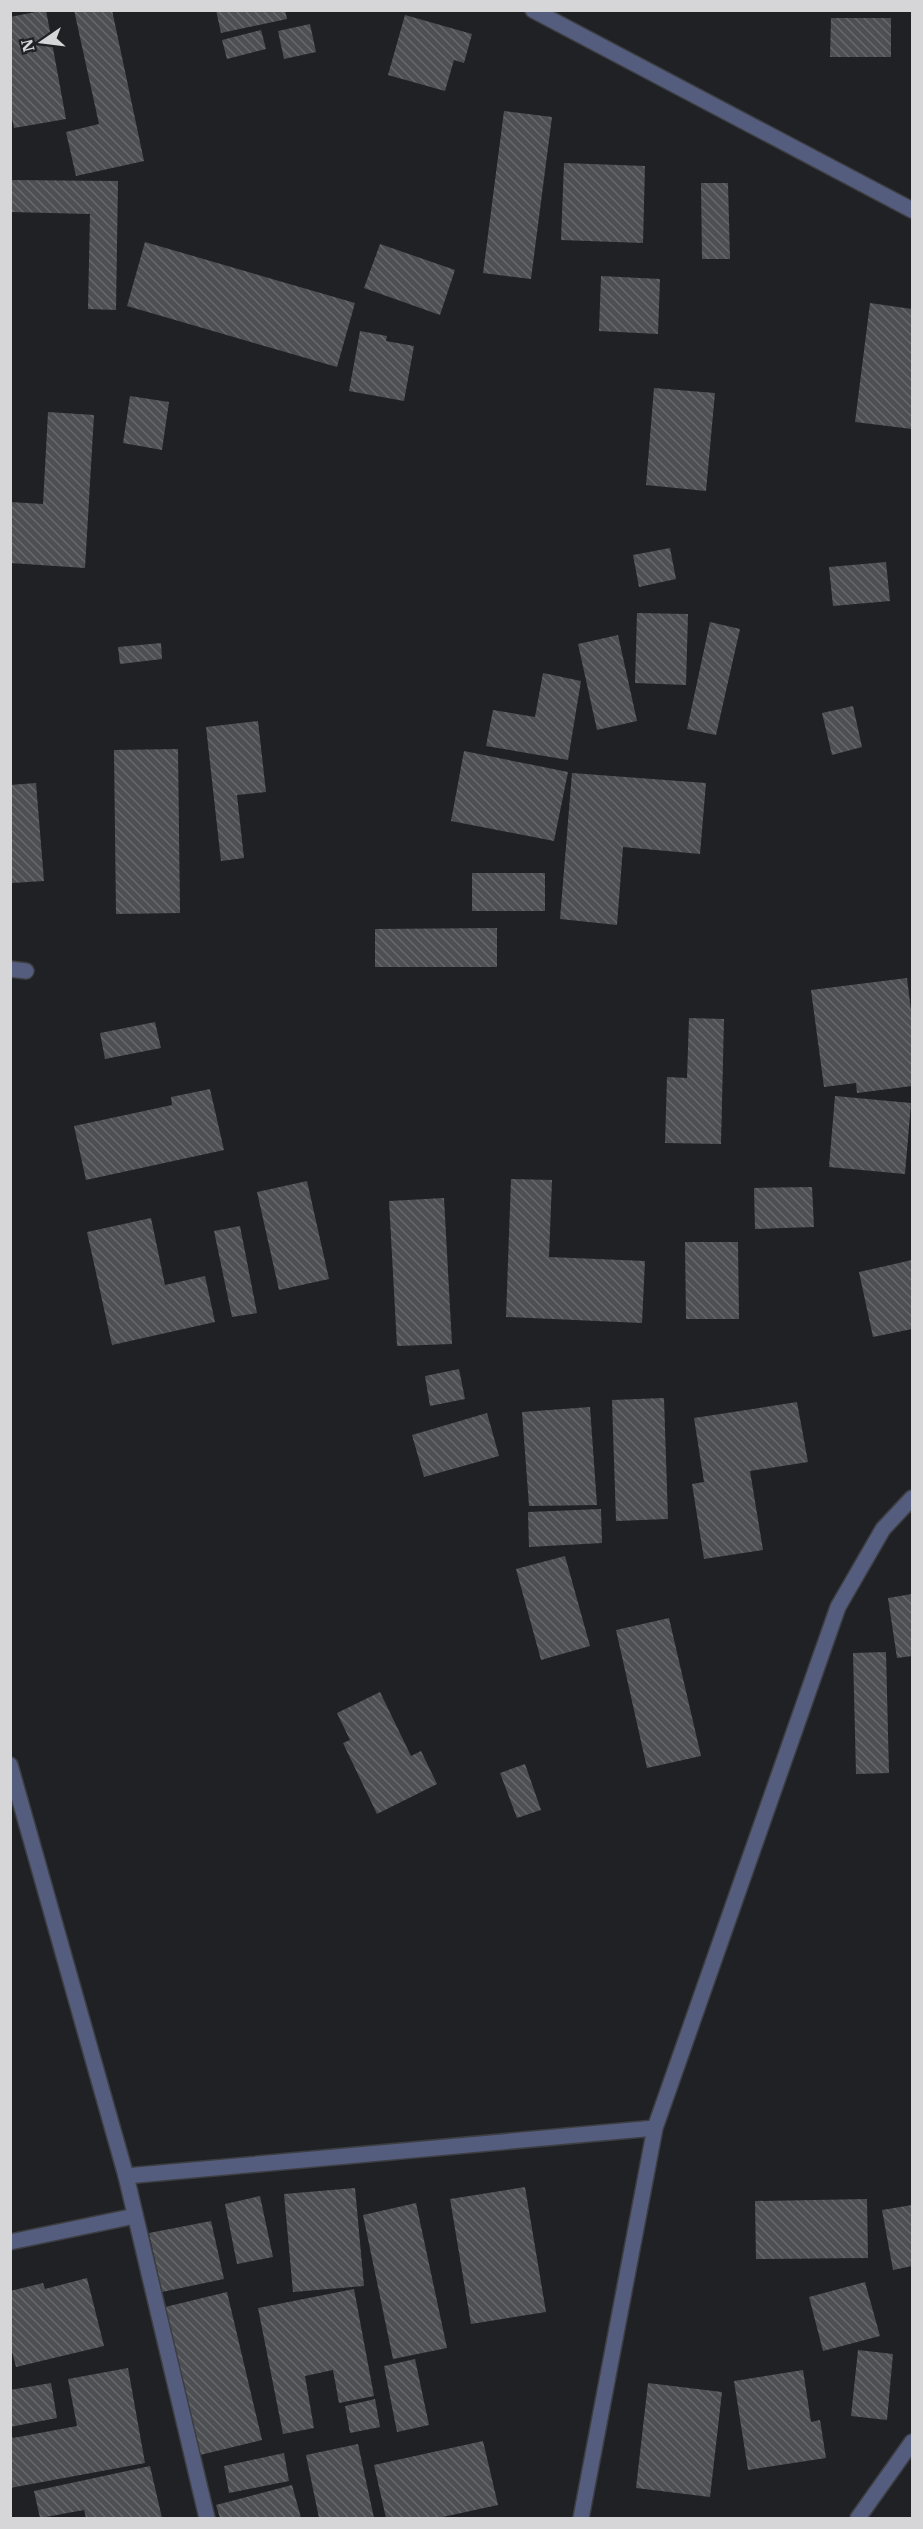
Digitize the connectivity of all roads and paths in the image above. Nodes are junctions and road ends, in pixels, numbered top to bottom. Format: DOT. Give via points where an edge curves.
graph roads {
  1 [pos="533,10"];
  2 [pos="912,210"];
  3 [pos="10,969"];
  4 [pos="26,971"];
  5 [pos="912,1498"];
  6 [pos="10,1765"];
  7 [pos="655,2128"];
  8 [pos="126,2176"];
  9 [pos="135,2216"];
  10 [pos="10,2242"];
  11 [pos="912,2442"];
  12 [pos="207,2518"];
  13 [pos="581,2518"];
  14 [pos="858,2518"];
  1 -- 2 [label="street"];
  3 -- 4 [label="street"];
  5 -- 7 [label="street" via="883,1529 838,1608"];
  6 -- 8 [label="street"];
  7 -- 8 [label="street"];
  7 -- 13 [label="street"];
  8 -- 9 [label="street"];
  9 -- 10 [label="street"];
  9 -- 12 [label="street"];
  11 -- 14 [label="street"];
}
